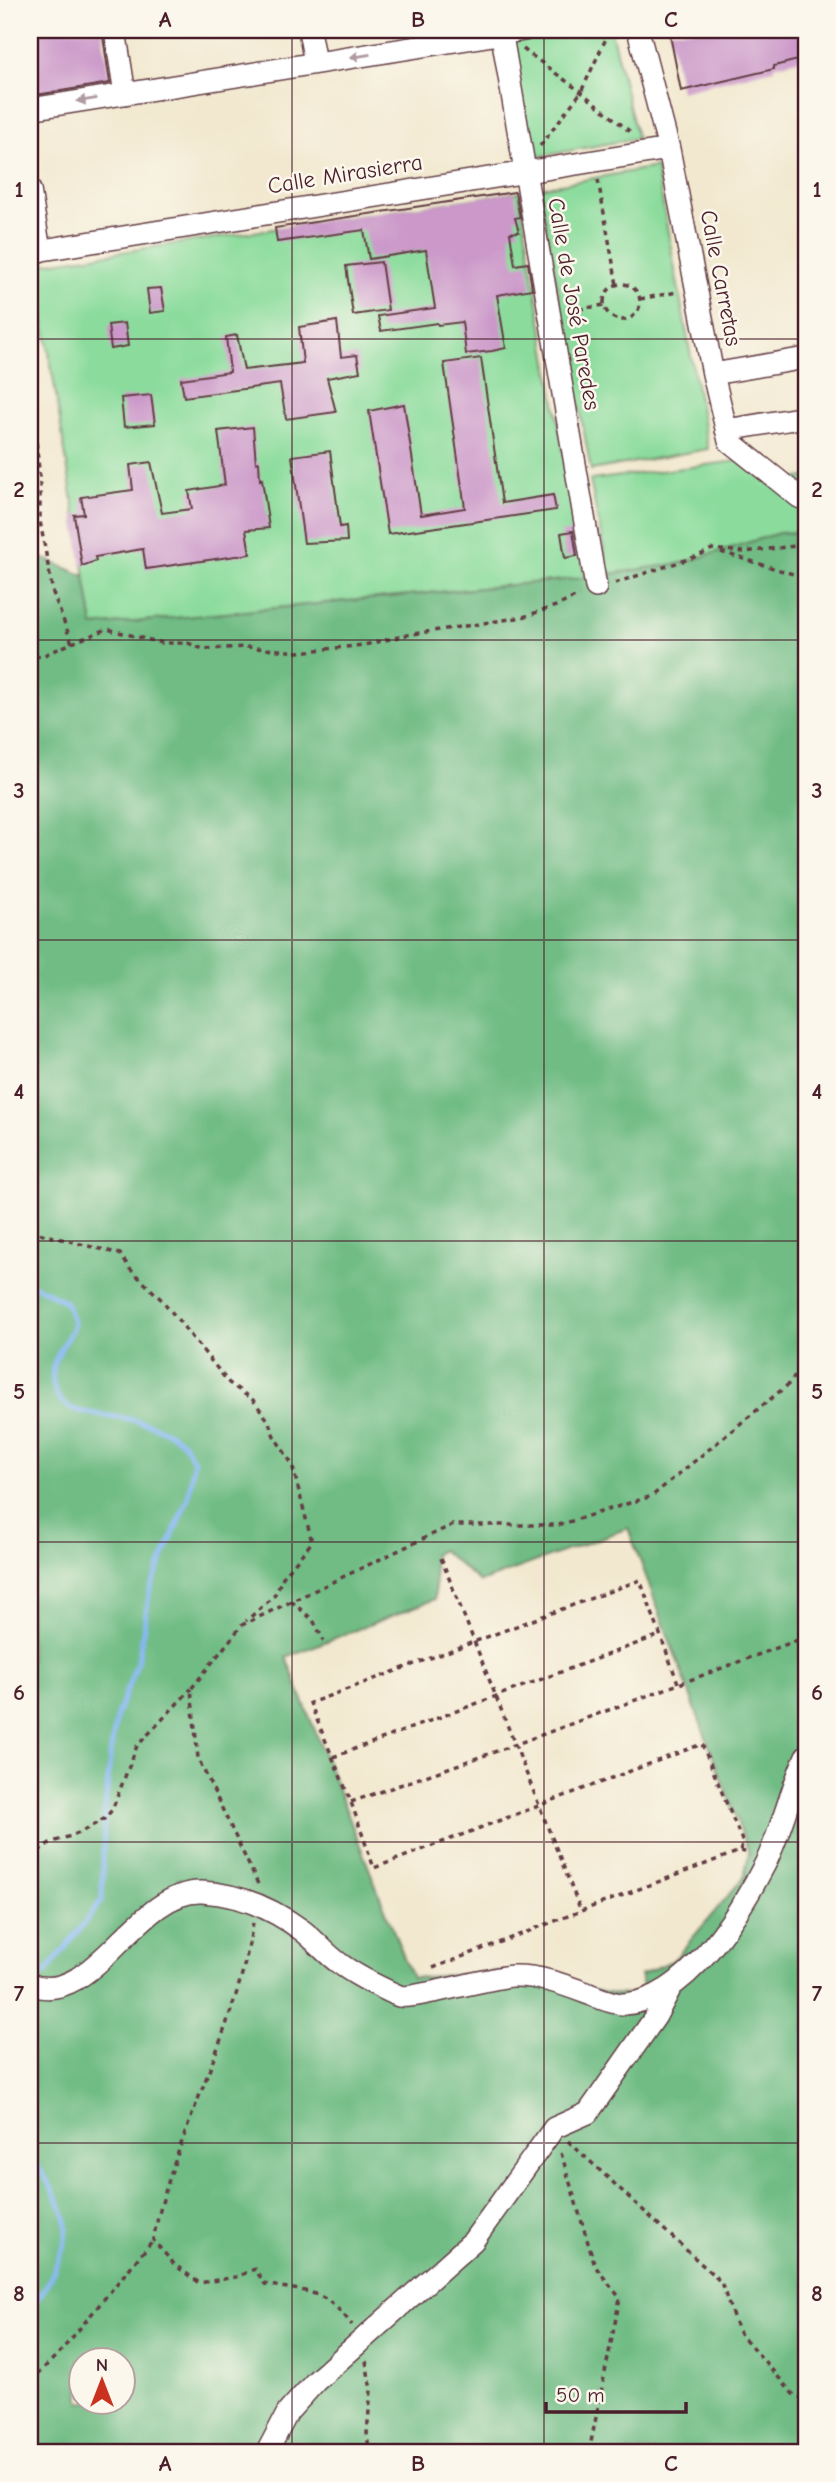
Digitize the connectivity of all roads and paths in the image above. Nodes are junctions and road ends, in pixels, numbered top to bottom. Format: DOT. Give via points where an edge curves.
graph roads {
  1 [pos="115,30"];
  2 [pos="309,30"];
  3 [pos="524,30"];
  4 [pos="610,30"];
  5 [pos="638,30"];
  6 [pos="501,32"];
  7 [pos="315,63"];
  8 [pos="581,92"];
  9 [pos="125,94"];
  10 [pos="30,109"];
  11 [pos="637,138"];
  12 [pos="669,149"];
  13 [pos="594,161"];
  14 [pos="525,172"];
  15 [pos="30,190"];
  16 [pos="35,252"];
  17 [pos="617,285"];
  18 [pos="696,288"];
  19 [pos="640,299"];
  20 [pos="604,305"];
  21 [pos="549,315"];
  22 [pos="806,358"];
  23 [pos="713,374"];
  24 [pos="30,383"];
  25 [pos="806,417"];
  26 [pos="726,430"];
  27 [pos="806,500"];
  28 [pos="806,547"];
  29 [pos="712,549"];
  30 [pos="806,578"];
  31 [pos="596,587"];
  32 [pos="72,643"];
  33 [pos="30,657"];
  34 [pos="30,1231"];
  35 [pos="806,1357"];
  36 [pos="441,1558"];
  37 [pos="291,1601"];
  38 [pos="242,1625"];
  39 [pos="660,1635"];
  40 [pos="806,1637"];
  41 [pos="324,1641"];
  42 [pos="473,1641"];
  43 [pos="678,1684"];
  44 [pos="191,1689"];
  45 [pos="495,1696"];
  46 [pos="514,1745"];
  47 [pos="806,1756"];
  48 [pos="333,1757"];
  49 [pos="351,1802"];
  50 [pos="539,1807"];
  51 [pos="753,1852"];
  52 [pos="30,1857"];
  53 [pos="265,1908"];
  54 [pos="581,1911"];
  55 [pos="433,1968"];
  56 [pos="30,1984"];
  57 [pos="670,1989"];
  58 [pos="554,2128"];
  59 [pos="153,2240"];
  60 [pos="363,2340"];
  61 [pos="30,2382"];
  62 [pos="806,2400"];
  63 [pos="267,2452"];
  64 [pos="369,2452"];
  65 [pos="589,2452"];
  1 -- 9 [label="street"];
  2 -- 7 [label="street"];
  3 -- 6 [label="street"];
  4 -- 8 [label="path"];
  5 -- 12 [label="street, Calle Carretas"];
  6 -- 7 [label="street, one-way"];
  6 -- 8 [label="path"];
  6 -- 14 [label="street, Calle de José Paredes"];
  7 -- 9 [label="street"];
  8 -- 11 [label="path"];
  8 -- 14 [label="path"];
  9 -- 10 [label="street, one-way"];
  12 -- 13 [label="street, Calle Mirasierra"];
  12 -- 18 [label="street, Calle Carretas"];
  13 -- 14 [label="street, Calle Mirasierra"];
  13 -- 17 [label="path"];
  14 -- 16 [label="street, Calle Mirasierra"];
  14 -- 21 [label="street, Calle de José Paredes"];
  15 -- 16 [label="street"];
  17 -- 19 [label="path" via="632,288"];
  17 -- 20 [label="path" via="608,292"];
  18 -- 19 [label="path"];
  18 -- 23 [label="street, Calle Carretas"];
  19 -- 20 [label="path" via="637,313 627,320 616,319"];
  20 -- 21 [label="path"];
  21 -- 31 [label="street, Calle de José Paredes"];
  22 -- 23 [label="street"];
  23 -- 26 [label="street, Calle Carretas"];
  24 -- 32 [label="path" via="40,521 53,593"];
  25 -- 26 [label="street"];
  26 -- 27 [label="street, Calle Carretas" via="729,441"];
  28 -- 29 [label="path" via="744,552"];
  29 -- 30 [label="path"];
  29 -- 31 [label="path"];
  31 -- 32 [label="path" via="523,617 364,645 298,652 203,649 107,629"];
  32 -- 33 [label="path"];
  34 -- 38 [label="path" via="121,1254 229,1383 253,1401 292,1464 312,1542 283,1577 274,1596"];
  35 -- 37 [label="path" via="790,1383 652,1496 559,1525 452,1525"];
  36 -- 42 [label="path"];
  37 -- 38 [label="path"];
  37 -- 41 [label="path" via="313,1620"];
  38 -- 44 [label="path"];
  39 -- 42 [label="path" via="640,1580"];
  39 -- 43 [label="path"];
  39 -- 45 [label="path"];
  40 -- 43 [label="path"];
  42 -- 45 [label="path"];
  42 -- 48 [label="path" via="310,1703"];
  43 -- 46 [label="path"];
  44 -- 52 [label="path" via="136,1746 112,1810 104,1819"];
  44 -- 53 [label="path" via="198,1758"];
  45 -- 46 [label="path"];
  45 -- 48 [label="path"];
  46 -- 49 [label="path"];
  46 -- 50 [label="path"];
  47 -- 51 [label="street"];
  48 -- 49 [label="path"];
  49 -- 50 [label="path" via="374,1868"];
  50 -- 51 [label="path" via="702,1744 743,1843"];
  50 -- 54 [label="path"];
  51 -- 54 [label="path"];
  51 -- 57 [label="street" via="720,1939"];
  53 -- 56 [label="street" via="236,1896 181,1894 163,1902 76,1980 55,1988"];
  53 -- 57 [label="street" via="304,1932 340,1964 402,1998 513,1976 554,1982 621,2004 647,2001"];
  53 -- 59 [label="path" via="173,2164"];
  54 -- 55 [label="path"];
  57 -- 58 [label="street" via="588,2113"];
  58 -- 60 [label="street" via="473,2241"];
  58 -- 62 [label="path" via="720,2282 738,2331 793,2394"];
  58 -- 65 [label="path" via="595,2266 620,2298"];
  59 -- 60 [label="path" via="199,2283 255,2269 265,2284 315,2292 338,2307"];
  59 -- 61 [label="path"];
  60 -- 63 [label="street" via="288,2412"];
  60 -- 64 [label="path" via="371,2390"];
}
